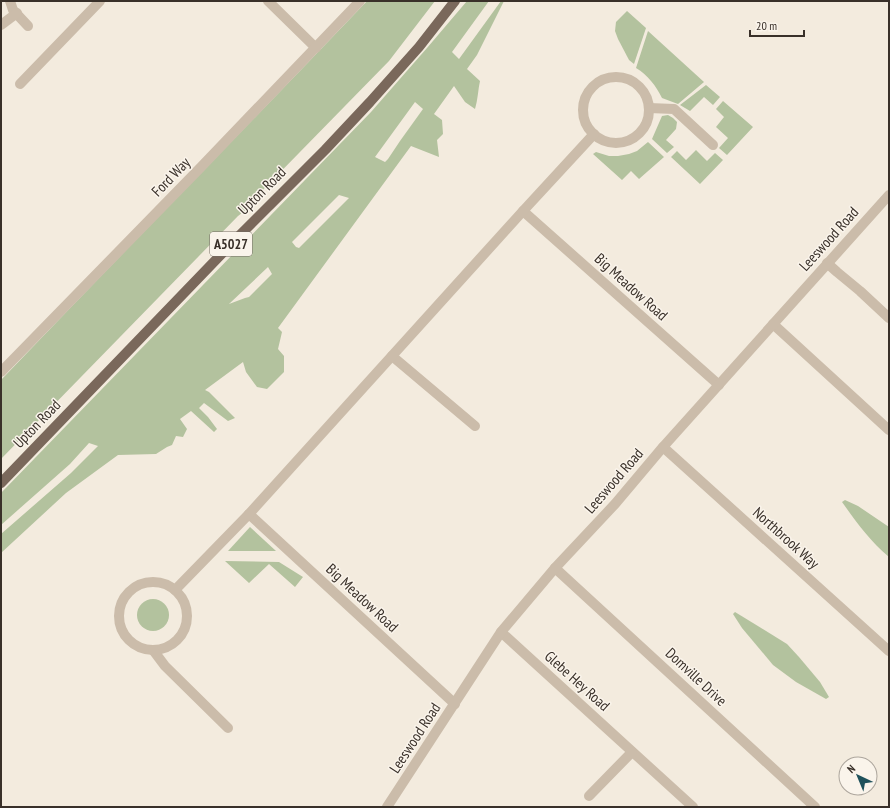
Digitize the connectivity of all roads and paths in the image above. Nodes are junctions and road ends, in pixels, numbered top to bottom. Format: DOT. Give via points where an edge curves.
graph roads {
  1 [pos="10,1"];
  2 [pos="100,1"];
  3 [pos="268,1"];
  4 [pos="360,1"];
  5 [pos="455,1"];
  6 [pos="17,13"];
  7 [pos="1,24"];
  8 [pos="28,26"];
  9 [pos="316,48"];
  10 [pos="20,84"];
  11 [pos="649,108"];
  12 [pos="594,134"];
  13 [pos="713,145"];
  14 [pos="889,195"];
  15 [pos="523,211"];
  16 [pos="828,263"];
  17 [pos="889,318"];
  18 [pos="773,324"];
  19 [pos="392,356"];
  20 [pos="1,372"];
  21 [pos="719,385"];
  22 [pos="475,426"];
  23 [pos="889,430"];
  24 [pos="663,447"];
  25 [pos="1,483"];
  26 [pos="249,514"];
  27 [pos="555,568"];
  28 [pos="175,590"];
  29 [pos="501,632"];
  30 [pos="153,650"];
  31 [pos="889,652"];
  32 [pos="455,704"];
  33 [pos="228,728"];
  34 [pos="632,752"];
  35 [pos="589,796"];
  36 [pos="387,807"];
  37 [pos="693,807"];
  38 [pos="815,807"];
  1 -- 6 [label="street"];
  2 -- 10 [label="street"];
  3 -- 9 [label="street"];
  4 -- 9 [label="street, Ford Way"];
  5 -- 25 [label="main road, Upton Road / A5027" via="419,47 360,113"];
  6 -- 7 [label="street"];
  6 -- 8 [label="street"];
  9 -- 20 [label="street, Ford Way"];
  11 -- 12 [label="street" via="647,120 640,132 629,140 618,143 606,141"];
  11 -- 12 [label="street" via="646,96 635,83 615,76 602,79 592,87 585,99 583,111 586,124"];
  11 -- 13 [label="street" via="674,109"];
  12 -- 15 [label="street"];
  14 -- 16 [label="street, Leeswood Road"];
  15 -- 19 [label="street"];
  15 -- 21 [label="street, Big Meadow Road"];
  16 -- 17 [label="street"];
  16 -- 18 [label="street, Leeswood Road"];
  18 -- 21 [label="street, Leeswood Road"];
  18 -- 23 [label="street"];
  19 -- 22 [label="street"];
  19 -- 26 [label="street"];
  21 -- 24 [label="street, Leeswood Road"];
  24 -- 27 [label="street, Leeswood Road" via="615,504"];
  24 -- 31 [label="street, Northbrook Way"];
  26 -- 28 [label="street"];
  26 -- 32 [label="street, Big Meadow Road"];
  27 -- 29 [label="street, Leeswood Road"];
  27 -- 38 [label="street, Domville Drive"];
  28 -- 30 [label="street" via="186,607 185,628 173,644"];
  28 -- 30 [label="street" via="165,584 142,584 132,589 120,608 119,620 125,635 137,646"];
  29 -- 32 [label="street, Leeswood Road"];
  29 -- 34 [label="street, Glebe Hey Road"];
  30 -- 33 [label="street" via="165,666"];
  32 -- 36 [label="street, Leeswood Road"];
  34 -- 35 [label="street"];
  34 -- 37 [label="street, Glebe Hey Road"];
}
